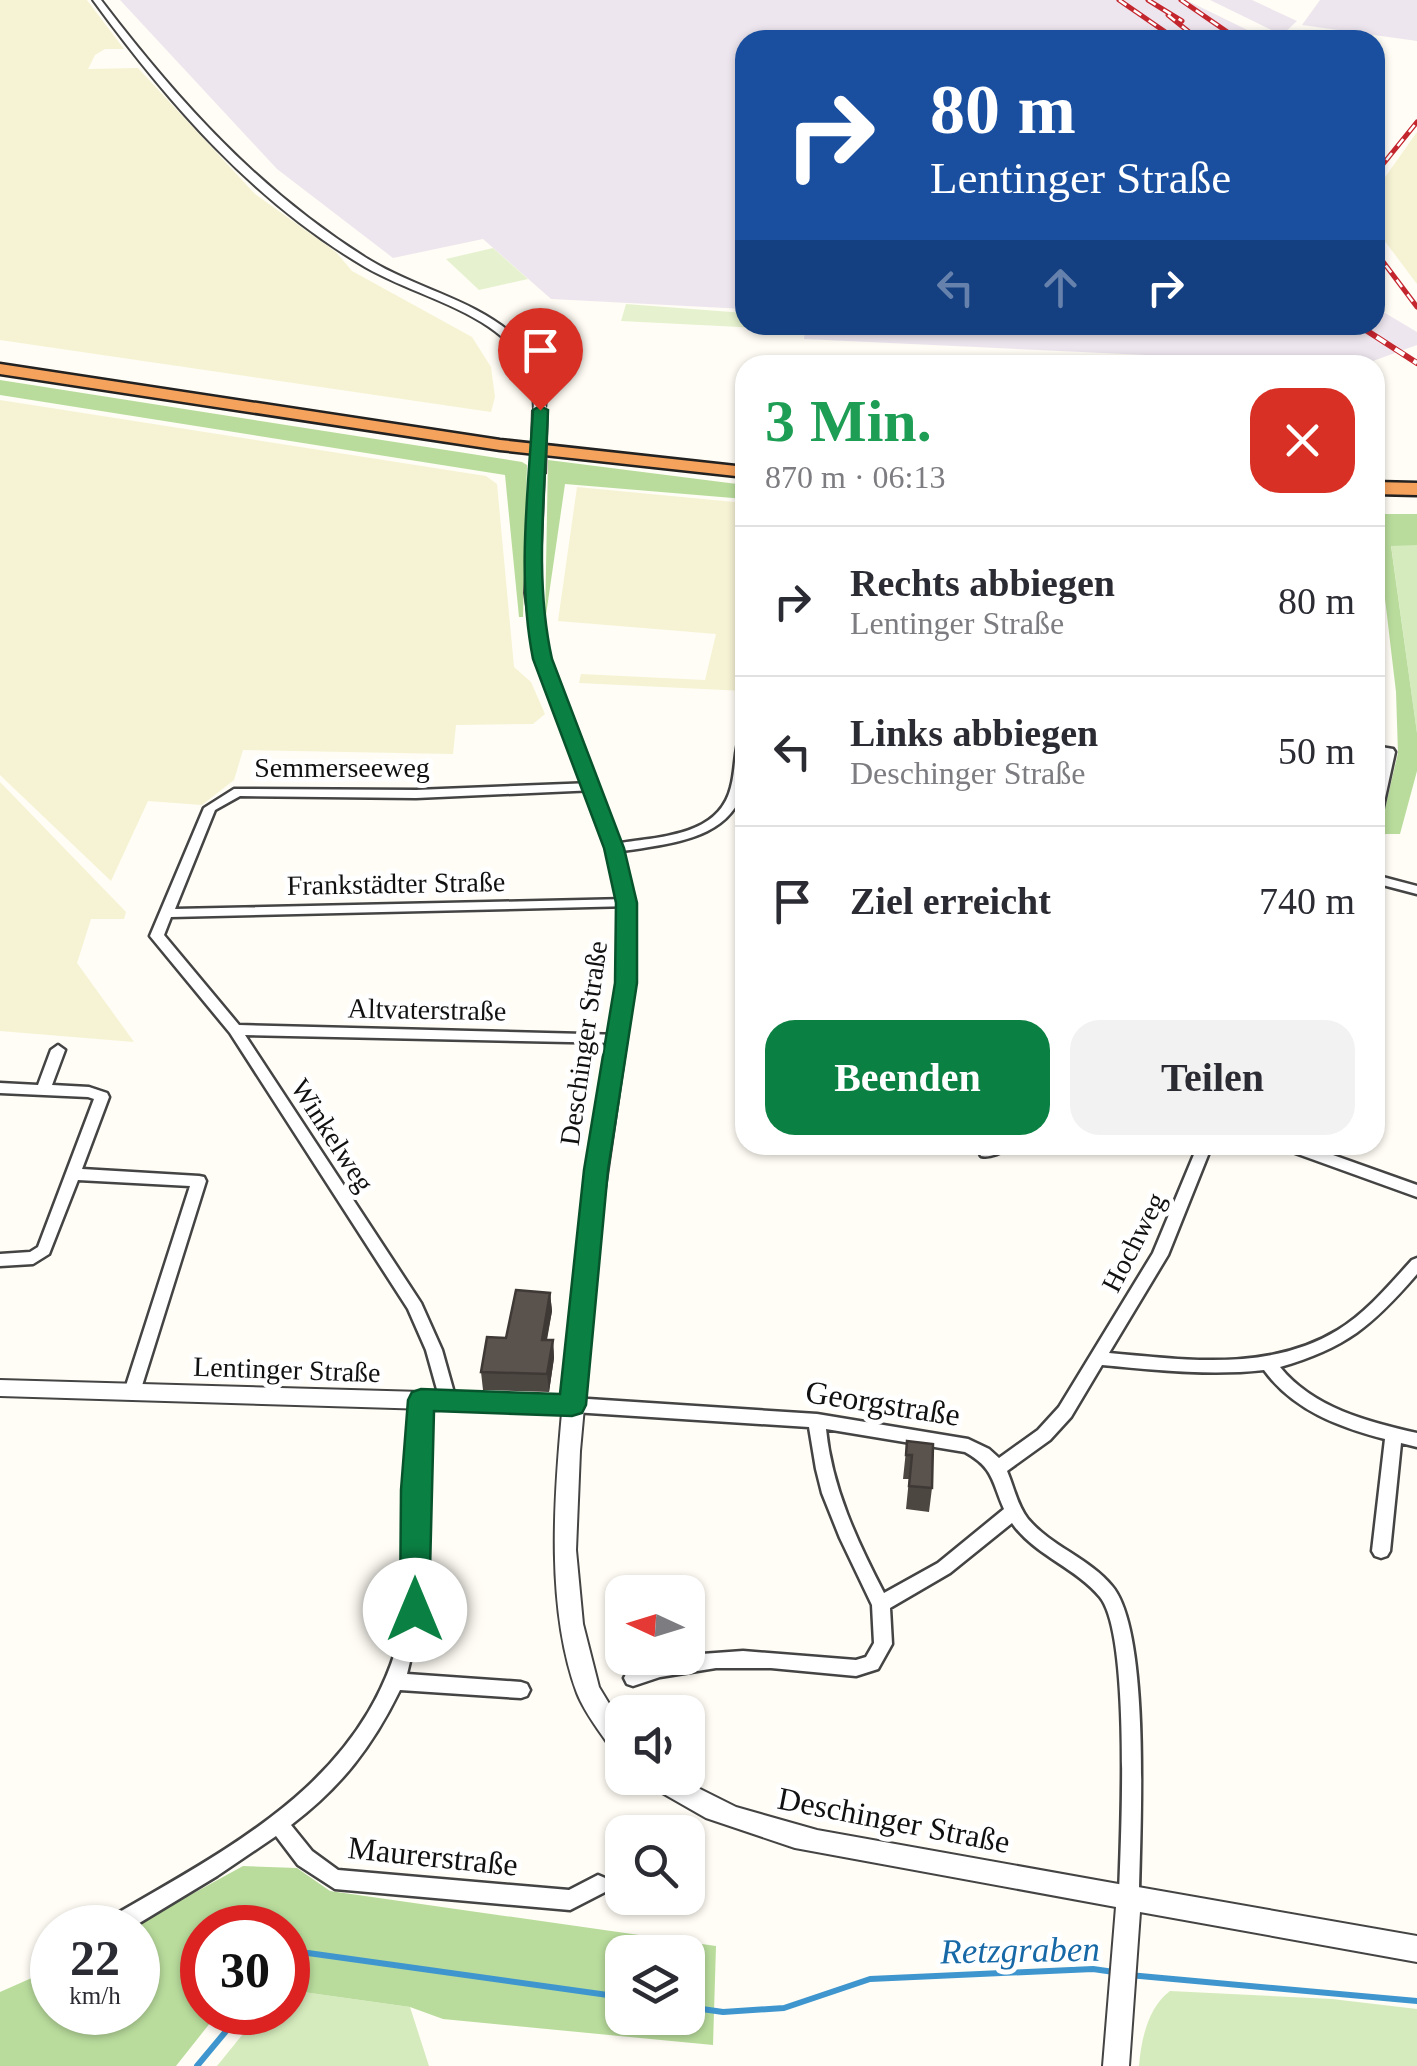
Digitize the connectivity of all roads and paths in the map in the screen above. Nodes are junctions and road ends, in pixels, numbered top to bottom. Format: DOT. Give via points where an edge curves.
graph roads {
  1 [pos="98,0"];
  2 [pos="0,355"];
  3 [pos="0,369"];
  4 [pos="735,457"];
  5 [pos="735,471"];
  6 [pos="1385,488"];
  7 [pos="1417,489"];
  8 [pos="1385,503"];
  9 [pos="1417,503"];
  10 [pos="592,787"];
  11 [pos="735,797"];
  12 [pos="614,848"];
  13 [pos="1385,882"];
  14 [pos="1417,890"];
  15 [pos="627,903"];
  16 [pos="166,913"];
  17 [pos="235,1030"];
  18 [pos="618,1038"];
  19 [pos="58,1050"];
  20 [pos="0,1088"];
  21 [pos="43,1090"];
  22 [pos="1201,1155"];
  23 [pos="1317,1155"];
  24 [pos="73,1174"];
  25 [pos="1417,1190"];
  26 [pos="0,1260"];
  27 [pos="1417,1264"];
  28 [pos="1099,1358"];
  29 [pos="1270,1367"];
  30 [pos="0,1388"];
  31 [pos="132,1392"];
  32 [pos="421,1400"];
  33 [pos="448,1400"];
  34 [pos="572,1405"];
  35 [pos="817,1421"];
  36 [pos="1394,1435"];
  37 [pos="1417,1440"];
  38 [pos="999,1467"];
  39 [pos="1013,1512"];
  40 [pos="1381,1551"];
  41 [pos="881,1604"];
  42 [pos="634,1678"];
  43 [pos="400,1682"];
  44 [pos="521,1690"];
  45 [pos="605,1718"];
  46 [pos="683,1795"];
  47 [pos="279,1824"];
  48 [pos="598,1885"];
  49 [pos="1129,1895"];
  50 [pos="148,1905"];
  51 [pos="1417,1949"];
  52 [pos="1116,2066"];
  1 -- 10 [label="street, Deschinger Straße, bridge" via="188,117 268,197 366,262 493,324 536,370 536,628"];
  2 -- 4 [label="highway" via="510,431"];
  3 -- 5 [label="highway" via="500,444"];
  6 -- 7 [label="highway"];
  8 -- 9 [label="highway"];
  10 -- 12 [label="street, Deschinger Straße"];
  10 -- 16 [label="street, Semmerseeweg" via="238,792 210,808"];
  11 -- 12 [label="street" via="715,822 682,837"];
  12 -- 15 [label="street, Deschinger Straße"];
  13 -- 14 [label="street"];
  15 -- 16 [label="street, Frankstädter Straße"];
  15 -- 18 [label="street, Deschinger Straße"];
  16 -- 17 [label="street, Winkelweg" via="157,936"];
  17 -- 18 [label="street, Altvaterstraße"];
  17 -- 33 [label="street, Winkelweg" via="414,1308"];
  18 -- 34 [label="street, Deschinger Straße" via="596,1170"];
  19 -- 21 [label="street"];
  20 -- 21 [label="street"];
  21 -- 24 [label="street" via="102,1096"];
  22 -- 28 [label="street, Hochweg" via="1160,1256"];
  23 -- 25 [label="street"];
  24 -- 26 [label="street" via="44,1250 34,1258"];
  24 -- 31 [label="street" via="199,1181"];
  27 -- 29 [label="street" via="1375,1313 1326,1348"];
  28 -- 29 [label="street"];
  28 -- 38 [label="street, Hochweg" via="1066,1412"];
  29 -- 36 [label="street" via="1278,1380 1321,1408"];
  30 -- 31 [label="street, Lentinger Straße"];
  31 -- 32 [label="street, Lentinger Straße"];
  32 -- 33 [label="street, Lentinger Straße"];
  32 -- 43 [label="street" via="415,1610"];
  33 -- 34 [label="street, Lentinger Straße"];
  34 -- 35 [label="street, Georgstraße"];
  34 -- 45 [label="street, Deschinger Straße" via="565,1550 572,1624 588,1690"];
  35 -- 38 [label="street, Georgstraße" via="968,1446"];
  35 -- 41 [label="street" via="843,1529"];
  36 -- 37 [label="street"];
  36 -- 40 [label="street"];
  38 -- 39 [label="street"];
  39 -- 41 [label="street" via="944,1568"];
  39 -- 49 [label="street" via="1098,1582 1122,1622"];
  41 -- 42 [label="street" via="883,1644 872,1663 856,1668 753,1658 680,1662"];
  43 -- 44 [label="street"];
  43 -- 47 [label="street" via="352,1757"];
  46 -- 49 [label="street, Deschinger Straße" via="744,1824 817,1842"];
  47 -- 48 [label="street, Maurerstraße" via="305,1858 336,1879 570,1900"];
  47 -- 50 [label="street"];
  49 -- 51 [label="street, Deschinger Straße"];
  49 -- 52 [label="street"];
}
